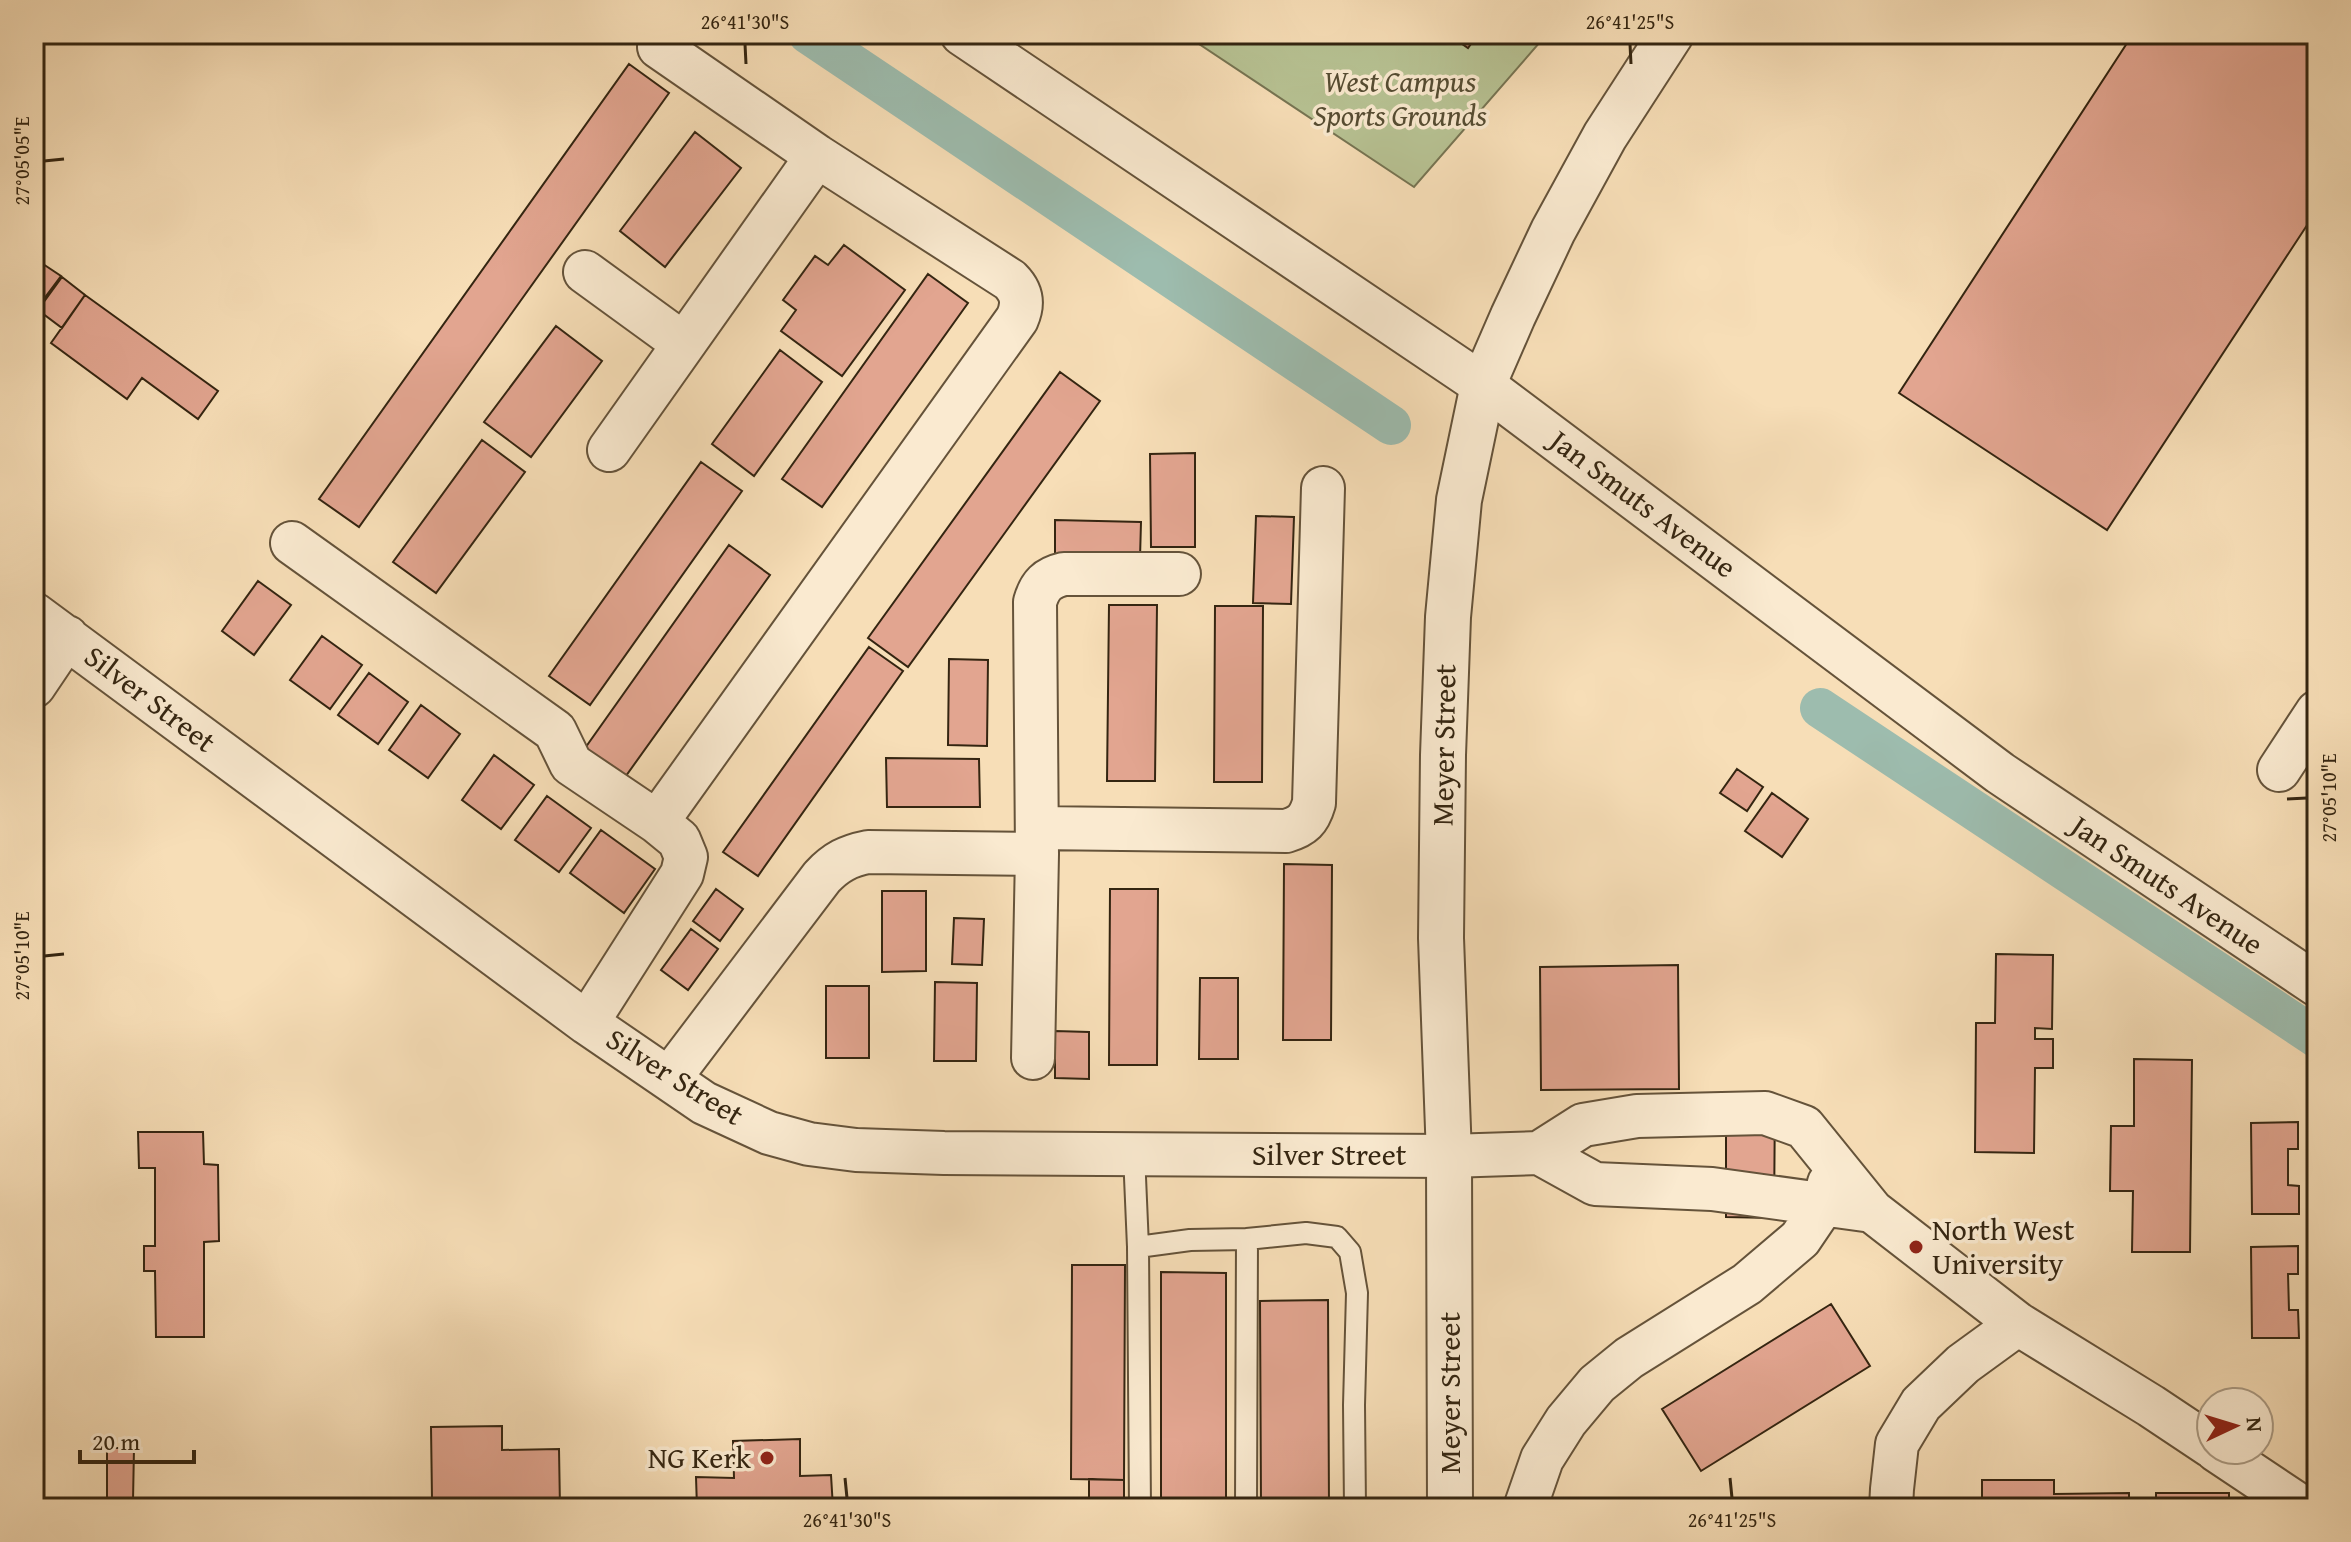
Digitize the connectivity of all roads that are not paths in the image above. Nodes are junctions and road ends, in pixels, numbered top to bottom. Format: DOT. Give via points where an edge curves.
graph roads {
  1 [pos="962,34"];
  2 [pos="1671,34"];
  3 [pos="659,47"];
  4 [pos="817,156"];
  5 [pos="585,272"];
  6 [pos="684,344"];
  7 [pos="1483,385"];
  8 [pos="609,450"];
  9 [pos="1323,488"];
  10 [pos="292,543"];
  11 [pos="1179,574"];
  12 [pos="50,625"];
  13 [pos="34,686"];
  14 [pos="2317,712"];
  15 [pos="2279,770"];
  16 [pos="657,822"];
  17 [pos="1037,841"];
  18 [pos="2317,985"];
  19 [pos="587,1023"];
  20 [pos="1033,1058"];
  21 [pos="669,1079"];
  22 [pos="1539,1153"];
  23 [pos="1134,1154"];
  24 [pos="1449,1156"];
  25 [pos="1834,1162"];
  26 [pos="1823,1205"];
  27 [pos="1872,1211"];
  28 [pos="1247,1239"];
  29 [pos="1138,1247"];
  30 [pos="2018,1324"];
  31 [pos="2195,1435"];
  32 [pos="2240,1466"];
  33 [pos="1140,1508"];
  34 [pos="1246,1508"];
  35 [pos="1355,1508"];
  36 [pos="1450,1508"];
  37 [pos="1525,1508"];
  38 [pos="1891,1508"];
  39 [pos="2303,1508"];
  1 -- 7 [label="street, Jan Smuts Avenue"];
  2 -- 7 [label="street, Meyer Street" via="1605,136 1553,231"];
  3 -- 4 [label="street"];
  4 -- 6 [label="street"];
  4 -- 16 [label="street" via="1010,280 1022,298 1021,309"];
  5 -- 6 [label="street"];
  6 -- 8 [label="street"];
  7 -- 18 [label="street, Jan Smuts Avenue" via="2000,773"];
  7 -- 24 [label="street, Meyer Street" via="1459,500 1448,617 1441,938"];
  9 -- 17 [label="street" via="1310,817 1286,831"];
  10 -- 16 [label="street" via="555,731 571,764"];
  11 -- 17 [label="street" via="1064,574 1050,577 1040,588 1035,602"];
  12 -- 13 [label="street"];
  12 -- 19 [label="street, Silver Street"];
  14 -- 15 [label="street"];
  16 -- 19 [label="street" via="679,840 685,866"];
  17 -- 20 [label="street"];
  17 -- 21 [label="street" via="868,852 835,864"];
  19 -- 21 [label="street, Silver Street"];
  21 -- 23 [label="street, Silver Street" via="704,1103 769,1133 809,1144 944,1153"];
  22 -- 24 [label="street, Silver Street"];
  22 -- 25 [label="street" via="1583,1125 1637,1116 1765,1113 1804,1127"];
  22 -- 26 [label="street" via="1595,1184 1712,1189"];
  23 -- 24 [label="street, Silver Street"];
  23 -- 29 [label="lane"];
  24 -- 36 [label="street, Meyer Street"];
  25 -- 26 [label="street"];
  25 -- 27 [label="street"];
  26 -- 27 [label="street"];
  26 -- 37 [label="street" via="1800,1239 1747,1284 1597,1384 1542,1459"];
  27 -- 30 [label="street"];
  28 -- 29 [label="lane"];
  28 -- 34 [label="lane"];
  28 -- 35 [label="lane" via="1306,1233 1337,1237 1350,1252 1357,1293"];
  29 -- 33 [label="lane"];
  30 -- 31 [label="street"];
  30 -- 38 [label="street" via="1963,1364 1921,1404 1897,1444"];
  32 -- 39 [label="street"];
}
